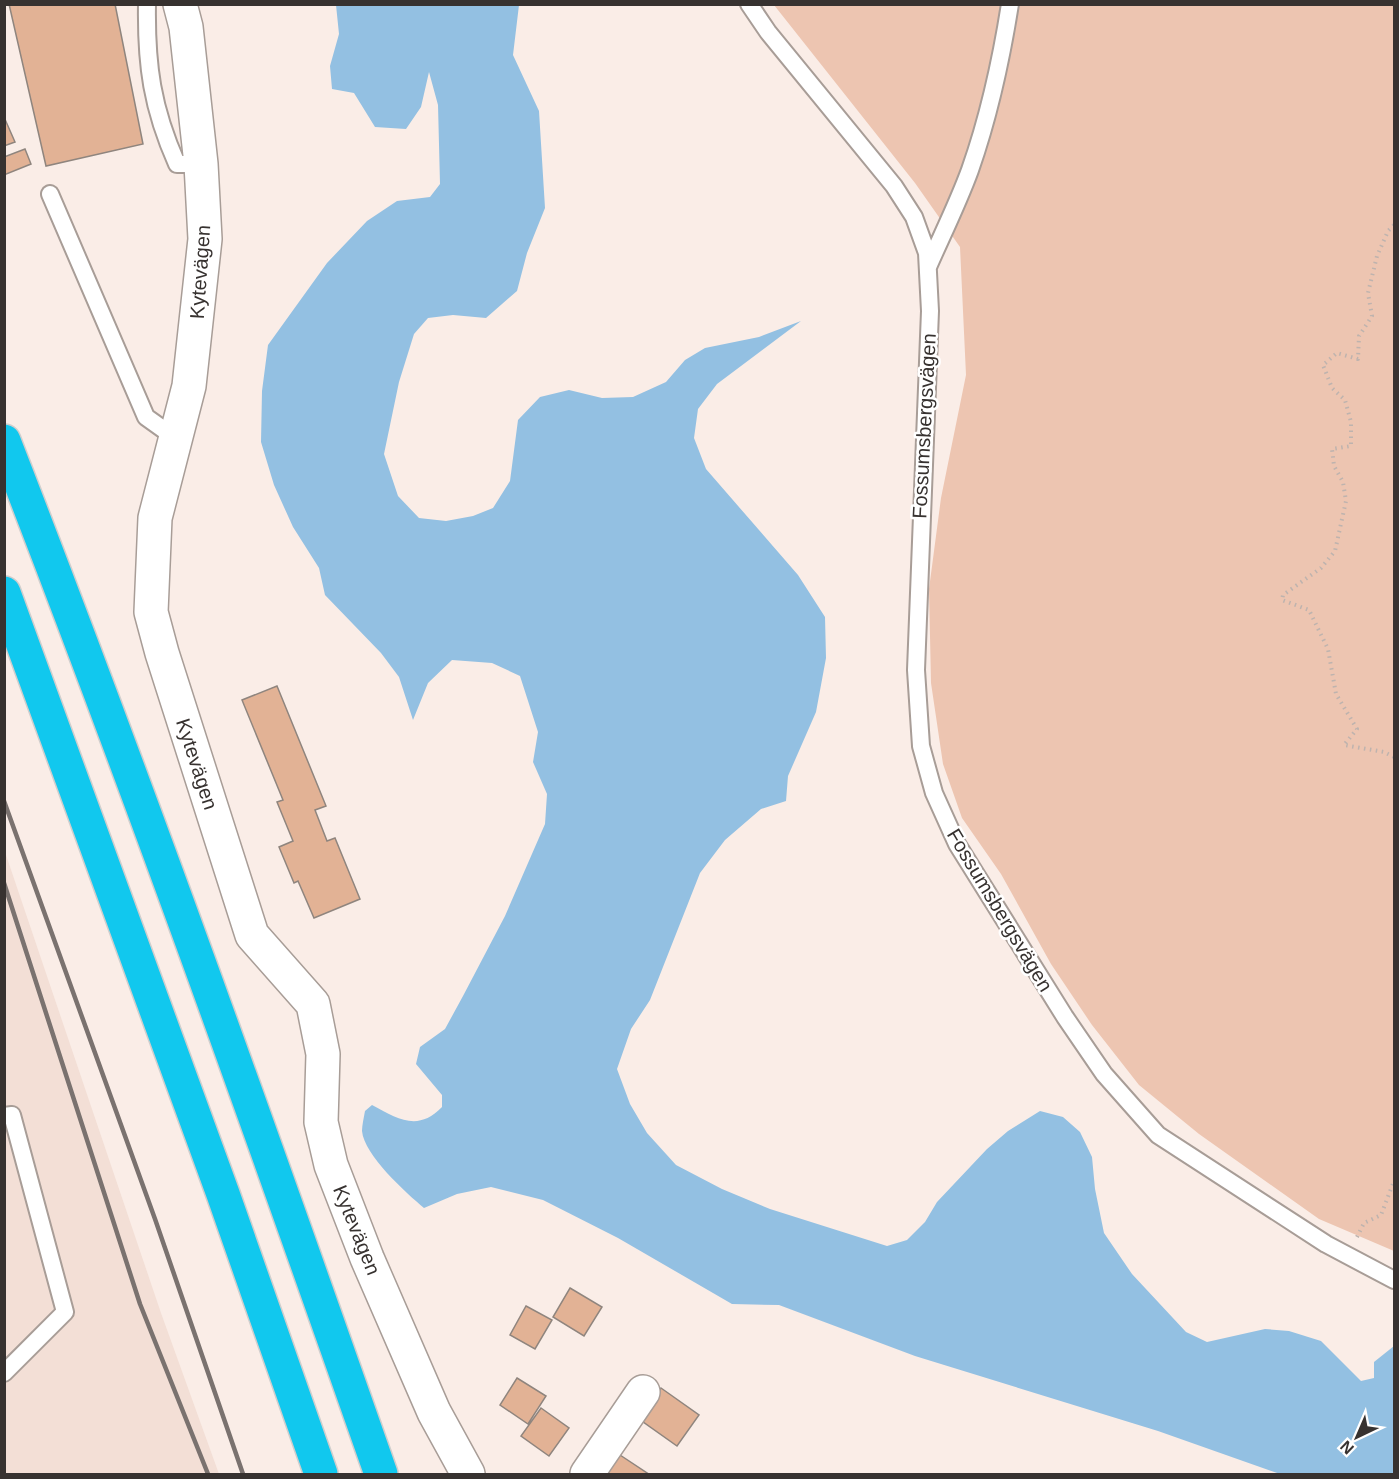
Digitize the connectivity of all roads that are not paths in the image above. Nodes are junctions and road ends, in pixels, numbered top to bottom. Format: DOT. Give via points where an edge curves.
graph roads {
  1 [pos="147,4"];
  2 [pos="180,4"];
  3 [pos="749,4"];
  4 [pos="1010,4"];
  5 [pos="201,164"];
  6 [pos="50,194"];
  7 [pos="928,268"];
  8 [pos="174,437"];
  9 [pos="4,441"];
  10 [pos="4,593"];
  11 [pos="4,1116"];
  12 [pos="1395,1280"];
  13 [pos="4,1373"];
  14 [pos="643,1392"];
  15 [pos="321,1474"];
  16 [pos="381,1474"];
  17 [pos="468,1474"];
  18 [pos="587,1474"];
  1 -- 5 [label="lane" via="146,54 161,129 177,164"];
  2 -- 5 [label="street, Kytevägen"];
  3 -- 7 [label="lane, Fossumsbergsvägen" via="894,186 914,217 927,253"];
  4 -- 7 [label="lane, Fossumsbergsvägen" via="1001,60 970,171"];
  5 -- 8 [label="street, Kytevägen" via="205,239 197,321 189,386"];
  6 -- 8 [label="lane" via="146,417"];
  7 -- 12 [label="lane, Fossumsbergsvägen" via="930,311 916,670 921,746 934,793 957,844 1097,1064 1158,1135 1326,1244"];
  8 -- 17 [label="street, Kytevägen" via="155,518 151,579 151,612 162,653 252,935 313,1004 323,1054 321,1122 332,1165 367,1258 434,1412"];
  9 -- 16 [label="highway" via="275,1172"];
  10 -- 15 [label="highway"];
  11 -- 13 [label="lane" via="12,1115 65,1312"];
  14 -- 18 [label="street"];
}
